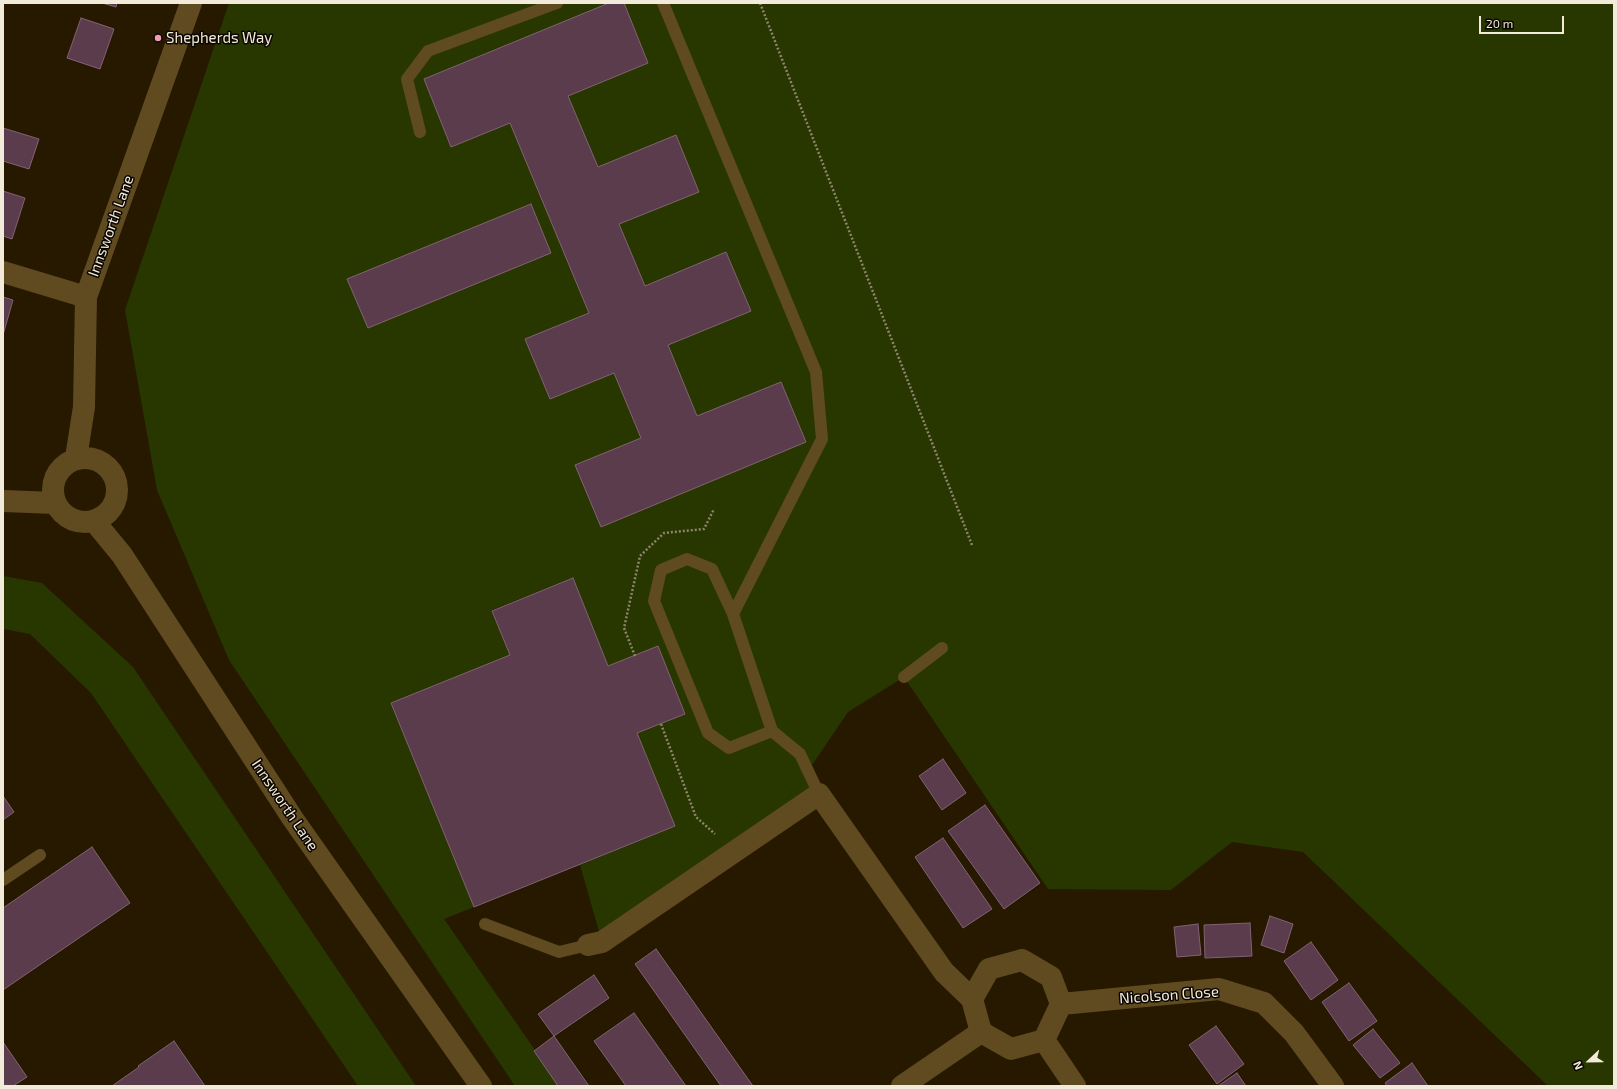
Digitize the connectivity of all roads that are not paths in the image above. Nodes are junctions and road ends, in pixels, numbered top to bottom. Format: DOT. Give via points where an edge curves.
graph roads {
  1 [pos="191,3"];
  2 [pos="557,3"];
  3 [pos="663,3"];
  4 [pos="420,132"];
  5 [pos="3,272"];
  6 [pos="86,297"];
  7 [pos="76,458"];
  8 [pos="3,501"];
  9 [pos="55,503"];
  10 [pos="94,521"];
  11 [pos="733,614"];
  12 [pos="942,648"];
  13 [pos="904,677"];
  14 [pos="772,731"];
  15 [pos="819,794"];
  16 [pos="40,855"];
  17 [pos="3,880"];
  18 [pos="485,924"];
  19 [pos="588,945"];
  20 [pos="972,998"];
  21 [pos="1061,1004"];
  22 [pos="981,1032"];
  23 [pos="1044,1040"];
  24 [pos="481,1086"];
  25 [pos="902,1086"];
  26 [pos="1075,1086"];
  27 [pos="1333,1086"];
  1 -- 6 [label="street, Innsworth Lane"];
  2 -- 4 [label="lane" via="428,51 407,79"];
  3 -- 11 [label="lane" via="816,372 822,440"];
  5 -- 6 [label="street"];
  6 -- 7 [label="street, Innsworth Lane" via="84,407"];
  7 -- 9 [label="street" via="59,470 54,480 52,492"];
  7 -- 10 [label="street" via="88,457 98,460 108,467 114,476 116,501 110,511"];
  8 -- 9 [label="street"];
  9 -- 10 [label="street" via="62,514 72,520"];
  10 -- 24 [label="street, Innsworth Lane" via="122,555 293,819"];
  11 -- 14 [label="lane"];
  11 -- 14 [label="lane" via="712,569 687,559 661,570 654,601 708,733 729,748"];
  12 -- 13 [label="lane"];
  14 -- 15 [label="lane" via="800,754"];
  15 -- 19 [label="street" via="602,942"];
  15 -- 20 [label="street" via="944,972"];
  16 -- 17 [label="lane"];
  18 -- 19 [label="lane" via="559,952"];
  20 -- 21 [label="street" via="989,969 1022,960 1052,977"];
  20 -- 22 [label="street"];
  21 -- 23 [label="street"];
  21 -- 27 [label="street, Nicolson Close" via="1219,989 1264,1003 1294,1033"];
  22 -- 23 [label="street" via="1011,1049"];
  22 -- 25 [label="street"];
  23 -- 26 [label="street"];
}
